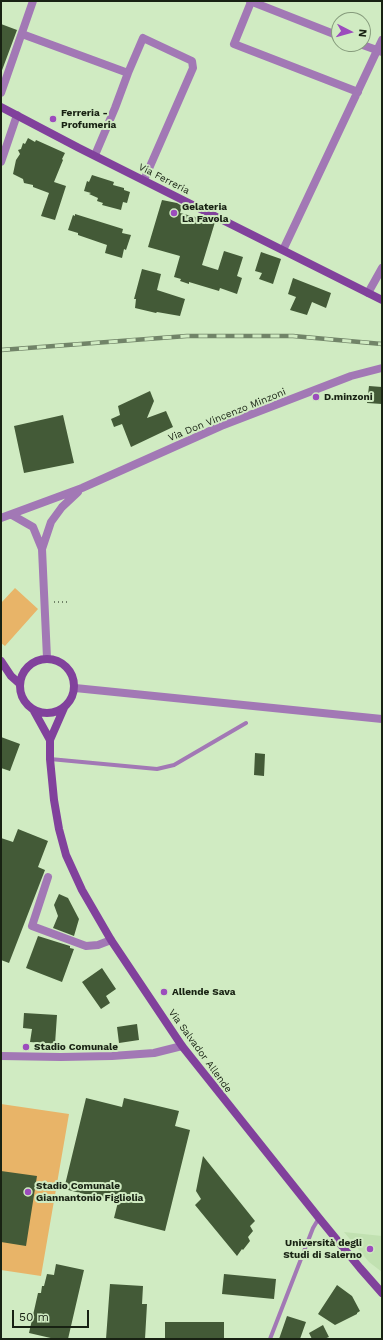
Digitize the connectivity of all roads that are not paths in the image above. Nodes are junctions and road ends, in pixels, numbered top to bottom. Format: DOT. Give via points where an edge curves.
graph roads {
  1 [pos="33,1"];
  2 [pos="250,1"];
  3 [pos="331,33"];
  4 [pos="22,34"];
  5 [pos="382,40"];
  6 [pos="380,52"];
  7 [pos="128,73"];
  8 [pos="358,92"];
  9 [pos="1,93"];
  10 [pos="1,107"];
  11 [pos="17,115"];
  12 [pos="95,155"];
  13 [pos="1,162"];
  14 [pos="144,180"];
  15 [pos="283,250"];
  16 [pos="382,268"];
  17 [pos="368,293"];
  18 [pos="382,300"];
  19 [pos="382,368"];
  20 [pos="82,488"];
  21 [pos="12,515"];
  22 [pos="1,518"];
  23 [pos="42,550"];
  24 [pos="47,658"];
  25 [pos="1,661"];
  26 [pos="20,684"];
  27 [pos="75,688"];
  28 [pos="64,708"];
  29 [pos="34,710"];
  30 [pos="382,719"];
  31 [pos="246,723"];
  32 [pos="50,740"];
  33 [pos="50,759"];
  34 [pos="48,877"];
  35 [pos="111,940"];
  36 [pos="182,1046"];
  37 [pos="1,1056"];
  38 [pos="318,1218"];
  39 [pos="368,1278"];
  40 [pos="382,1285"];
  41 [pos="382,1293"];
  42 [pos="270,1339"];
  1 -- 4 [label="street"];
  2 -- 3 [label="street"];
  2 -- 8 [label="street" via="234,44"];
  4 -- 7 [label="street"];
  4 -- 9 [label="street"];
  5 -- 6 [label="street"];
  6 -- 8 [label="street"];
  7 -- 12 [label="street"];
  7 -- 14 [label="street" via="143,38 192,61 193,68"];
  8 -- 15 [label="street"];
  10 -- 11 [label="street, Via Ferreria"];
  11 -- 12 [label="street, Via Ferreria"];
  11 -- 13 [label="street"];
  12 -- 14 [label="street, Via Ferreria"];
  14 -- 15 [label="street, Via Ferreria"];
  15 -- 17 [label="street, Via Ferreria"];
  16 -- 17 [label="street"];
  17 -- 18 [label="street, Via Ferreria"];
  19 -- 20 [label="street, Via Don Vincenzo Minzoni" via="351,376 221,426"];
  20 -- 21 [label="street, Via Don Vincenzo Minzoni"];
  20 -- 23 [label="street, Via Don Vincenzo Minzoni" via="51,522"];
  21 -- 22 [label="street, Via Don Vincenzo Minzoni"];
  21 -- 23 [label="street" via="33,527"];
  23 -- 24 [label="street"];
  24 -- 26 [label="street" via="31,663 21,676"];
  24 -- 27 [label="street" via="64,664 74,679"];
  25 -- 26 [label="street"];
  26 -- 29 [label="street" via="23,700"];
  27 -- 28 [label="street" via="70,702"];
  27 -- 30 [label="street"];
  28 -- 29 [label="street" via="49,714"];
  28 -- 32 [label="street, Via Salvador Allende"];
  29 -- 32 [label="street, Via Salvador Allende"];
  31 -- 33 [label="lane" via="174,765 157,769"];
  32 -- 33 [label="street, Via Salvador Allende"];
  33 -- 35 [label="street, Via Salvador Allende" via="54,800 66,855 82,890"];
  34 -- 35 [label="street" via="32,926 86,946"];
  35 -- 36 [label="street, Via Salvador Allende"];
  36 -- 37 [label="street" via="154,1053 112,1056"];
  36 -- 38 [label="street, Via Salvador Allende"];
  38 -- 39 [label="street, Via Salvador Allende"];
  38 -- 42 [label="lane"];
  39 -- 40 [label="street, Via Salvador Allende"];
  39 -- 41 [label="street, Via Salvador Allende"];
}
